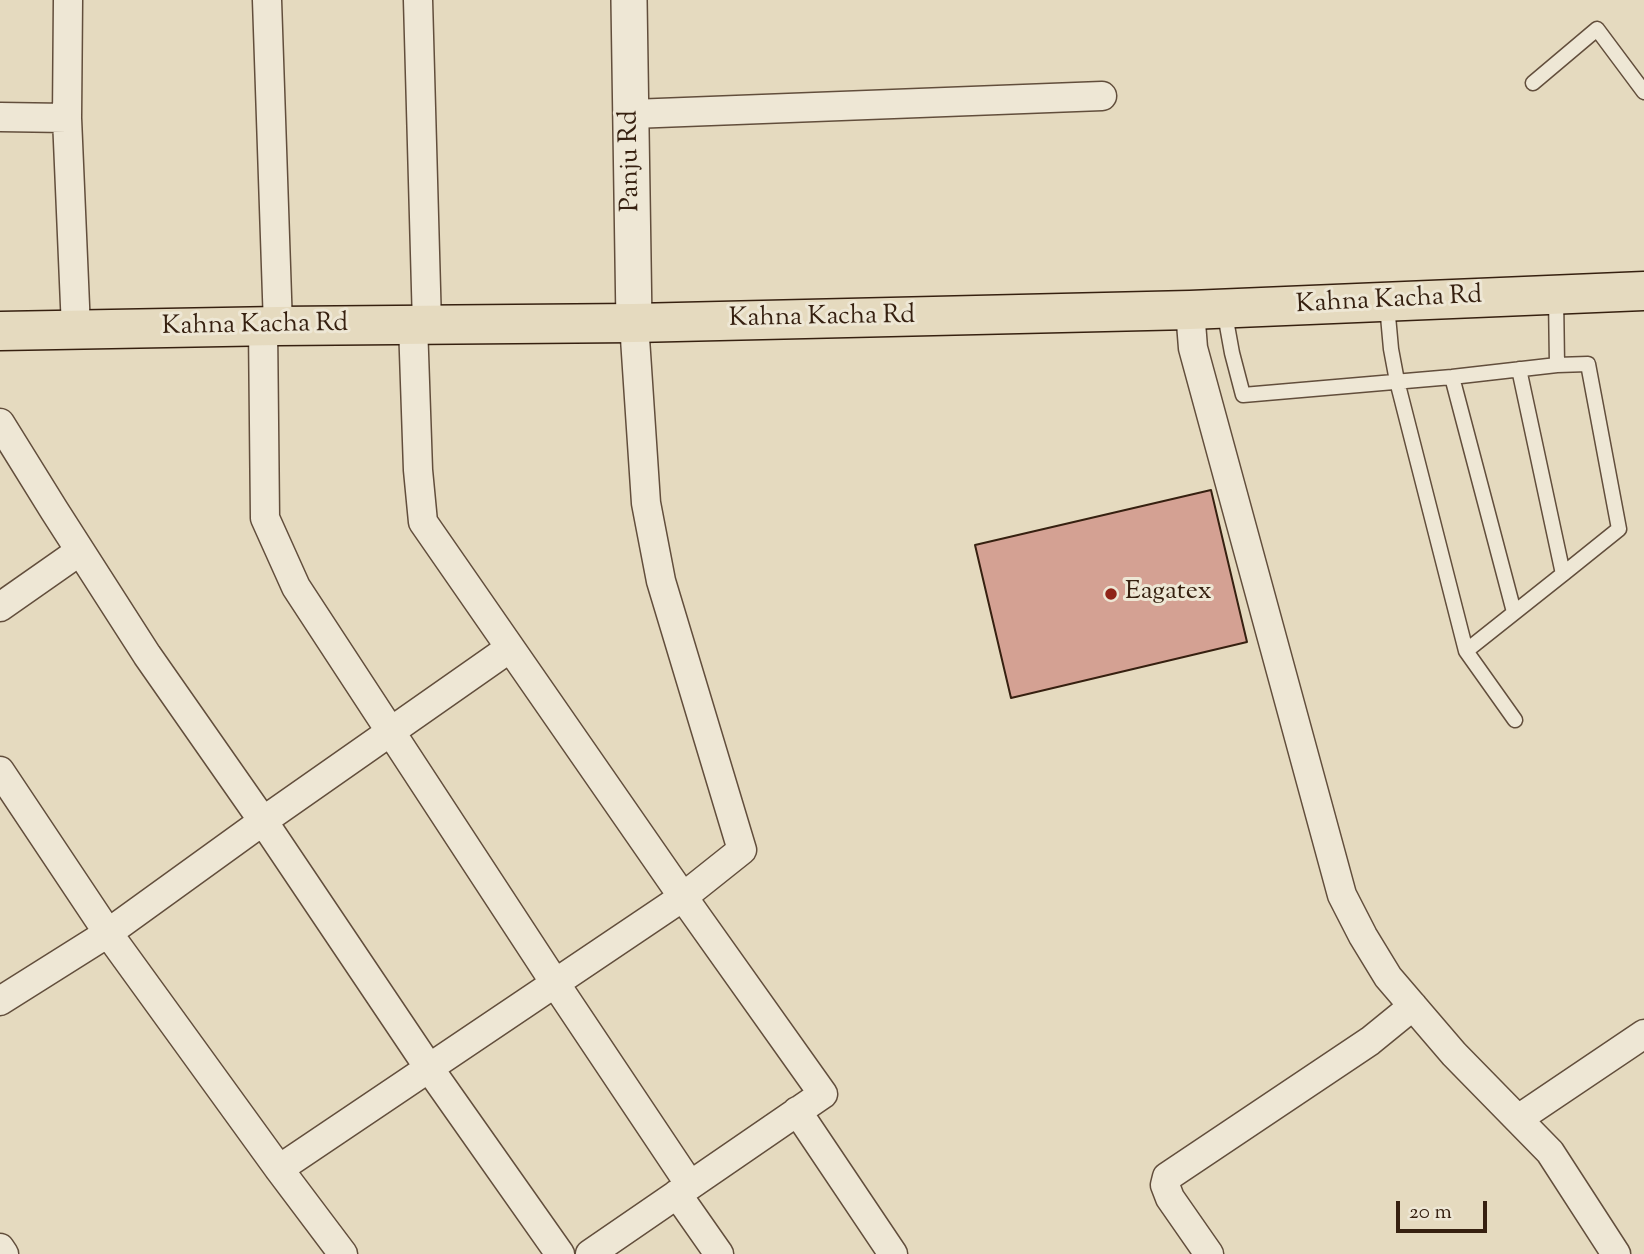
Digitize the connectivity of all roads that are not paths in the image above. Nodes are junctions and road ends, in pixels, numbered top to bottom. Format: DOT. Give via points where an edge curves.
graph roads {
  1 [pos="68,0"];
  2 [pos="267,0"];
  3 [pos="418,0"];
  4 [pos="629,0"];
  5 [pos="1532,83"];
  6 [pos="1644,92"];
  7 [pos="1102,96"];
  8 [pos="632,114"];
  9 [pos="0,117"];
  10 [pos="66,118"];
  11 [pos="1644,290"];
  12 [pos="1556,294"];
  13 [pos="1387,302"];
  14 [pos="1207,310"];
  15 [pos="634,323"];
  16 [pos="420,324"];
  17 [pos="270,326"];
  18 [pos="76,329"];
  19 [pos="0,331"];
  20 [pos="1557,365"];
  21 [pos="1519,369"];
  22 [pos="1452,377"];
  23 [pos="1397,381"];
  24 [pos="0,423"];
  25 [pos="80,551"];
  26 [pos="1563,574"];
  27 [pos="0,607"];
  28 [pos="1514,612"];
  29 [pos="510,648"];
  30 [pos="1466,651"];
  31 [pos="1515,720"];
  32 [pos="391,732"];
  33 [pos="0,771"];
  34 [pos="263,821"];
  35 [pos="683,897"];
  36 [pos="108,933"];
  37 [pos="555,983"];
  38 [pos="0,1001"];
  39 [pos="1413,1006"];
  40 [pos="1644,1034"];
  41 [pos="429,1068"];
  42 [pos="797,1111"];
  43 [pos="1518,1119"];
  44 [pos="279,1169"];
  45 [pos="684,1189"];
  46 [pos="0,1248"];
  47 [pos="4,1254"];
  48 [pos="343,1254"];
  49 [pos="560,1254"];
  50 [pos="590,1254"];
  51 [pos="719,1254"];
  52 [pos="893,1254"];
  53 [pos="1209,1254"];
  54 [pos="1616,1254"];
  1 -- 10 [label="street"];
  2 -- 17 [label="street"];
  3 -- 16 [label="street"];
  4 -- 8 [label="street, Panju Rd"];
  5 -- 6 [label="lane" via="1597,29"];
  7 -- 8 [label="street"];
  8 -- 15 [label="street, Panju Rd"];
  9 -- 10 [label="street"];
  10 -- 18 [label="street"];
  11 -- 12 [label="main road, Kahna Kacha Rd"];
  12 -- 13 [label="main road, Kahna Kacha Rd"];
  12 -- 20 [label="lane"];
  13 -- 14 [label="main road, Kahna Kacha Rd"];
  13 -- 23 [label="lane"];
  14 -- 15 [label="main road, Kahna Kacha Rd"];
  14 -- 23 [label="lane" via="1232,353 1243,395"];
  14 -- 39 [label="street" via="1193,348 1342,895 1388,977"];
  15 -- 16 [label="main road, Kahna Kacha Rd"];
  15 -- 35 [label="street" via="646,503 661,581 742,850"];
  16 -- 17 [label="main road, Kahna Kacha Rd"];
  16 -- 29 [label="street" via="418,470 424,522"];
  17 -- 18 [label="main road, Kahna Kacha Rd"];
  17 -- 32 [label="street" via="265,518 296,587"];
  18 -- 19 [label="main road, Kahna Kacha Rd"];
  20 -- 21 [label="lane"];
  20 -- 26 [label="lane" via="1588,364 1619,529"];
  21 -- 22 [label="lane"];
  21 -- 26 [label="lane"];
  22 -- 23 [label="lane"];
  22 -- 28 [label="lane"];
  23 -- 30 [label="lane"];
  24 -- 25 [label="street"];
  25 -- 27 [label="street"];
  25 -- 34 [label="street"];
  26 -- 28 [label="lane"];
  28 -- 30 [label="lane"];
  29 -- 32 [label="street"];
  29 -- 35 [label="street"];
  30 -- 31 [label="lane"];
  32 -- 34 [label="street"];
  32 -- 37 [label="street"];
  33 -- 36 [label="street"];
  34 -- 36 [label="street"];
  34 -- 41 [label="street"];
  35 -- 37 [label="street"];
  35 -- 42 [label="street" via="823,1094"];
  36 -- 38 [label="street"];
  36 -- 44 [label="street"];
  37 -- 41 [label="street"];
  37 -- 45 [label="street"];
  39 -- 43 [label="street"];
  39 -- 53 [label="street" via="1370,1041 1167,1177 1170,1198"];
  40 -- 43 [label="street"];
  41 -- 44 [label="street"];
  41 -- 49 [label="street"];
  42 -- 45 [label="street"];
  42 -- 52 [label="street"];
  43 -- 54 [label="street" via="1550,1152"];
  44 -- 48 [label="street"];
  45 -- 50 [label="street"];
  45 -- 51 [label="street"];
  46 -- 47 [label="street"];
}
